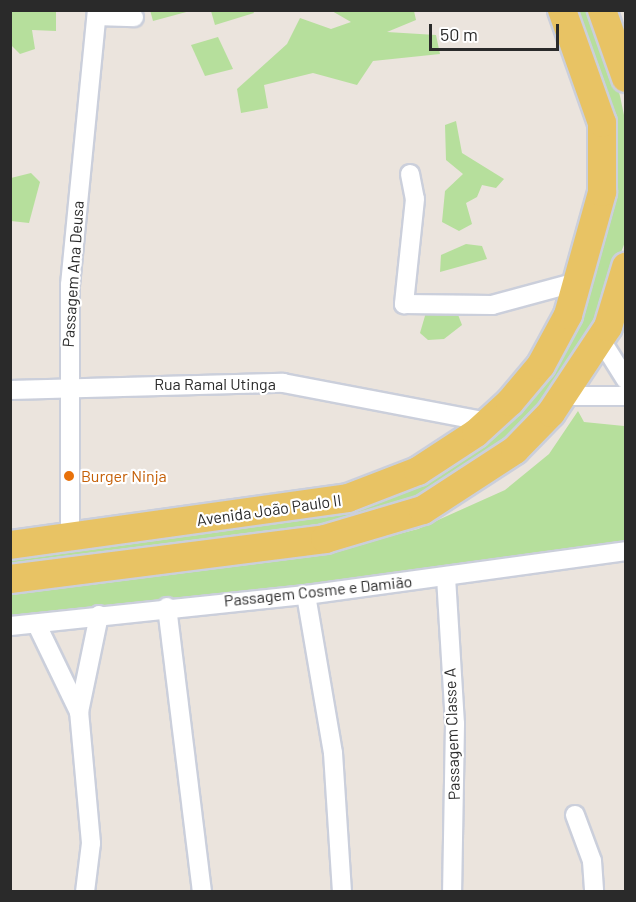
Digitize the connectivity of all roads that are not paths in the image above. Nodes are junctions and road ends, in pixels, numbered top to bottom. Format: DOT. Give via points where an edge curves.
graph roads {
  1 [pos="562,10"];
  2 [pos="602,10"];
  3 [pos="97,13"];
  4 [pos="134,17"];
  5 [pos="626,78"];
  6 [pos="411,174"];
  7 [pos="626,267"];
  8 [pos="581,281"];
  9 [pos="600,339"];
  10 [pos="626,380"];
  11 [pos="66,385"];
  12 [pos="10,390"];
  13 [pos="563,396"];
  14 [pos="626,396"];
  15 [pos="488,422"];
  16 [pos="70,538"];
  17 [pos="10,545"];
  18 [pos="626,551"];
  19 [pos="446,577"];
  20 [pos="10,579"];
  21 [pos="306,595"];
  22 [pos="167,607"];
  23 [pos="99,615"];
  24 [pos="37,625"];
  25 [pos="10,626"];
  26 [pos="79,712"];
  27 [pos="575,815"];
  28 [pos="85,891"];
  29 [pos="201,891"];
  30 [pos="342,891"];
  31 [pos="452,891"];
  32 [pos="594,891"];
  1 -- 8 [label="main road, Avenida João Paulo II" via="602,123 602,192"];
  2 -- 5 [label="main road"];
  3 -- 4 [label="street"];
  3 -- 11 [label="street, Passagem Ana Deusa"];
  6 -- 8 [label="street" via="415,199 404,304 492,305"];
  7 -- 9 [label="main road"];
  8 -- 15 [label="main road, Avenida João Paulo II" via="541,365"];
  9 -- 10 [label="street"];
  9 -- 13 [label="main road"];
  11 -- 12 [label="street, Rua Ramal Utinga"];
  11 -- 15 [label="street, Rua Ramal Utinga" via="283,383"];
  11 -- 16 [label="street, Passagem Ana Deusa"];
  13 -- 14 [label="street"];
  13 -- 20 [label="main road" via="515,450 475,480 423,510 370,529 270,548"];
  15 -- 16 [label="main road, Avenida João Paulo II" via="418,471 348,498"];
  16 -- 17 [label="main road, Avenida João Paulo II"];
  18 -- 19 [label="street, Passagem Cosme e Damião"];
  19 -- 21 [label="street, Passagem Cosme e Damião"];
  19 -- 31 [label="street, Passagem Classe A" via="455,724"];
  21 -- 22 [label="street, Passagem Cosme e Damião"];
  21 -- 30 [label="street" via="333,753"];
  22 -- 23 [label="street, Passagem Cosme e Damião"];
  22 -- 29 [label="street"];
  23 -- 24 [label="street, Passagem Cosme e Damião"];
  23 -- 26 [label="street"];
  24 -- 25 [label="street, Passagem Cosme e Damião"];
  24 -- 26 [label="street"];
  26 -- 28 [label="street" via="91,843"];
  27 -- 32 [label="street" via="592,861"];
}
